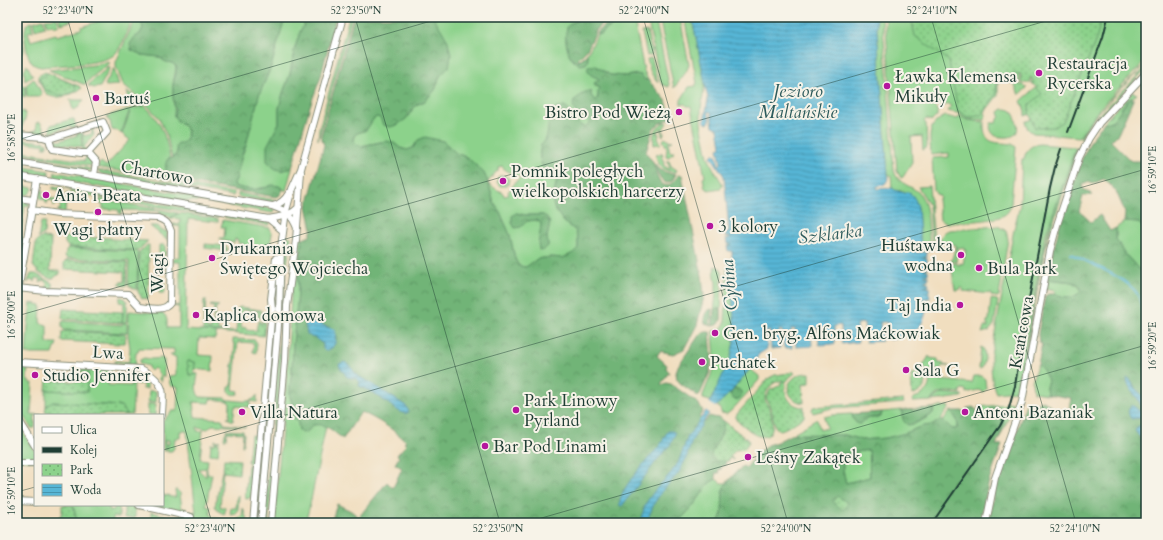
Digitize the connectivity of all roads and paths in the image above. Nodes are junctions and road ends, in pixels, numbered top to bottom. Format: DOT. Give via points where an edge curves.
graph roads {
  1 [pos="343,17"];
  2 [pos="1146,73"];
  3 [pos="17,134"];
  4 [pos="49,139"];
  5 [pos="88,153"];
  6 [pos="17,162"];
  7 [pos="301,169"];
  8 [pos="94,175"];
  9 [pos="17,176"];
  10 [pos="36,179"];
  11 [pos="292,189"];
  12 [pos="17,198"];
  13 [pos="33,200"];
  14 [pos="272,206"];
  15 [pos="298,207"];
  16 [pos="31,210"];
  17 [pos="287,214"];
  18 [pos="269,219"];
  19 [pos="297,229"];
  20 [pos="282,230"];
  21 [pos="280,247"];
  22 [pos="18,288"];
  23 [pos="17,298"];
  24 [pos="17,362"];
  25 [pos="162,414"];
  26 [pos="17,417"];
  27 [pos="34,444"];
  28 [pos="17,463"];
  29 [pos="34,464"];
  30 [pos="17,501"];
  31 [pos="34,502"];
  32 [pos="143,506"];
  33 [pos="191,517"];
  34 [pos="253,523"];
  35 [pos="261,523"];
  36 [pos="271,523"];
  37 [pos="986,523"];
  1 -- 7 [label="street"];
  2 -- 37 [label="street, Krańcowa" via="1099,123 1080,158 1050,251 1022,402 997,472"];
  3 -- 4 [label="street"];
  4 -- 5 [label="street" via="52,149"];
  4 -- 5 [label="street" via="103,122 107,132"];
  5 -- 8 [label="street" via="96,162"];
  6 -- 8 [label="street, Chartowo"];
  7 -- 11 [label="street"];
  7 -- 15 [label="street"];
  8 -- 14 [label="street, Chartowo"];
  9 -- 10 [label="street, Chartowo"];
  10 -- 13 [label="street"];
  10 -- 18 [label="street, Chartowo"];
  11 -- 14 [label="street" via="283,201"];
  11 -- 17 [label="street"];
  12 -- 13 [label="street"];
  13 -- 16 [label="street"];
  14 -- 17 [label="street, Chartowo"];
  15 -- 17 [label="street, Chartowo"];
  15 -- 19 [label="street"];
  16 -- 22 [label="street"];
  16 -- 22 [label="street, Wagi" via="58,214 158,218 166,221 171,231 170,303 168,307 163,308 144,308 128,294"];
  17 -- 18 [label="street, Chartowo"];
  17 -- 19 [label="street"];
  17 -- 20 [label="street"];
  18 -- 20 [label="street"];
  19 -- 36 [label="street" via="287,306 285,361"];
  20 -- 21 [label="street"];
  21 -- 34 [label="street" via="271,299"];
  21 -- 35 [label="street" via="278,322"];
  22 -- 23 [label="street"];
  24 -- 25 [label="street, Lwa" via="141,369 148,372 162,388"];
  26 -- 27 [label="street"];
  28 -- 29 [label="street"];
  30 -- 31 [label="street"];
  32 -- 33 [label="street"];
}
